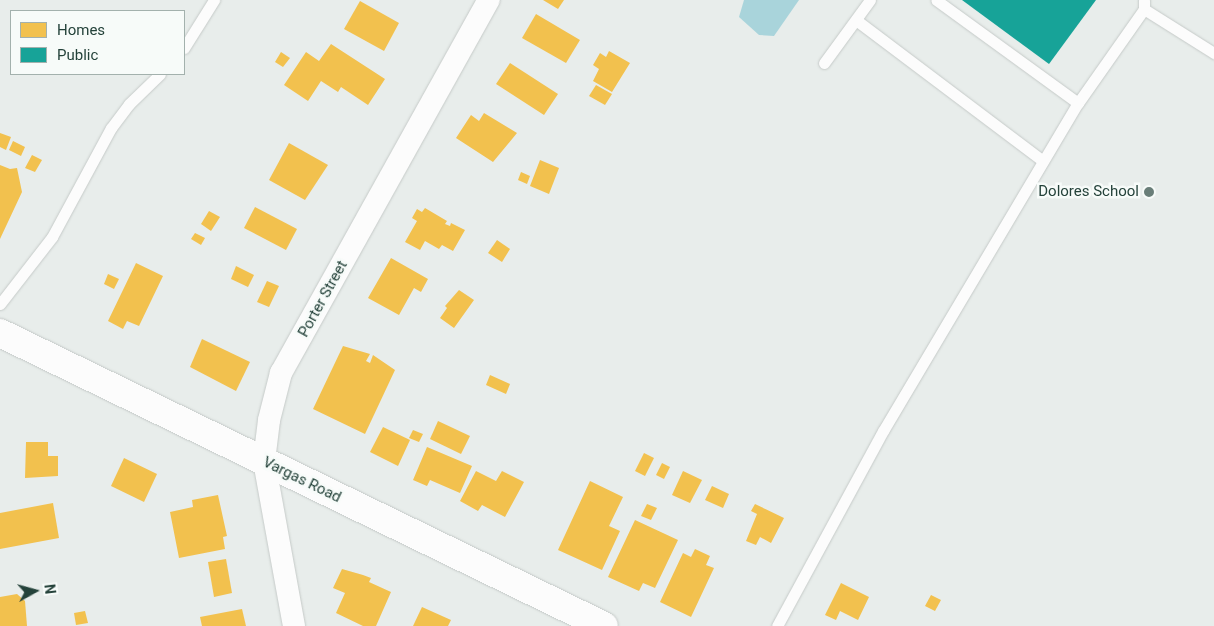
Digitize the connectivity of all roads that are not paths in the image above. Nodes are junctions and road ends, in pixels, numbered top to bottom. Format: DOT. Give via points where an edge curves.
graph roads {
  1 [pos="214,0"];
  2 [pos="489,0"];
  3 [pos="870,0"];
  4 [pos="936,0"];
  5 [pos="1144,4"];
  6 [pos="856,20"];
  7 [pos="185,46"];
  8 [pos="1214,53"];
  9 [pos="824,63"];
  10 [pos="159,75"];
  11 [pos="1078,103"];
  12 [pos="1043,161"];
  13 [pos="0,304"];
  14 [pos="0,333"];
  15 [pos="264,461"];
  16 [pos="294,626"];
  17 [pos="604,626"];
  18 [pos="777,626"];
  1 -- 7 [label="lane"];
  2 -- 15 [label="street, Porter Street" via="281,373 269,420"];
  3 -- 6 [label="lane"];
  4 -- 11 [label="lane"];
  5 -- 8 [label="lane"];
  5 -- 11 [label="lane"];
  6 -- 9 [label="lane"];
  6 -- 12 [label="lane"];
  10 -- 13 [label="lane" via="111,128 52,237"];
  11 -- 12 [label="lane"];
  12 -- 18 [label="lane" via="883,431"];
  14 -- 15 [label="street, Vargas Road"];
  15 -- 16 [label="street, Porter Street"];
  15 -- 17 [label="street, Vargas Road"];
}
